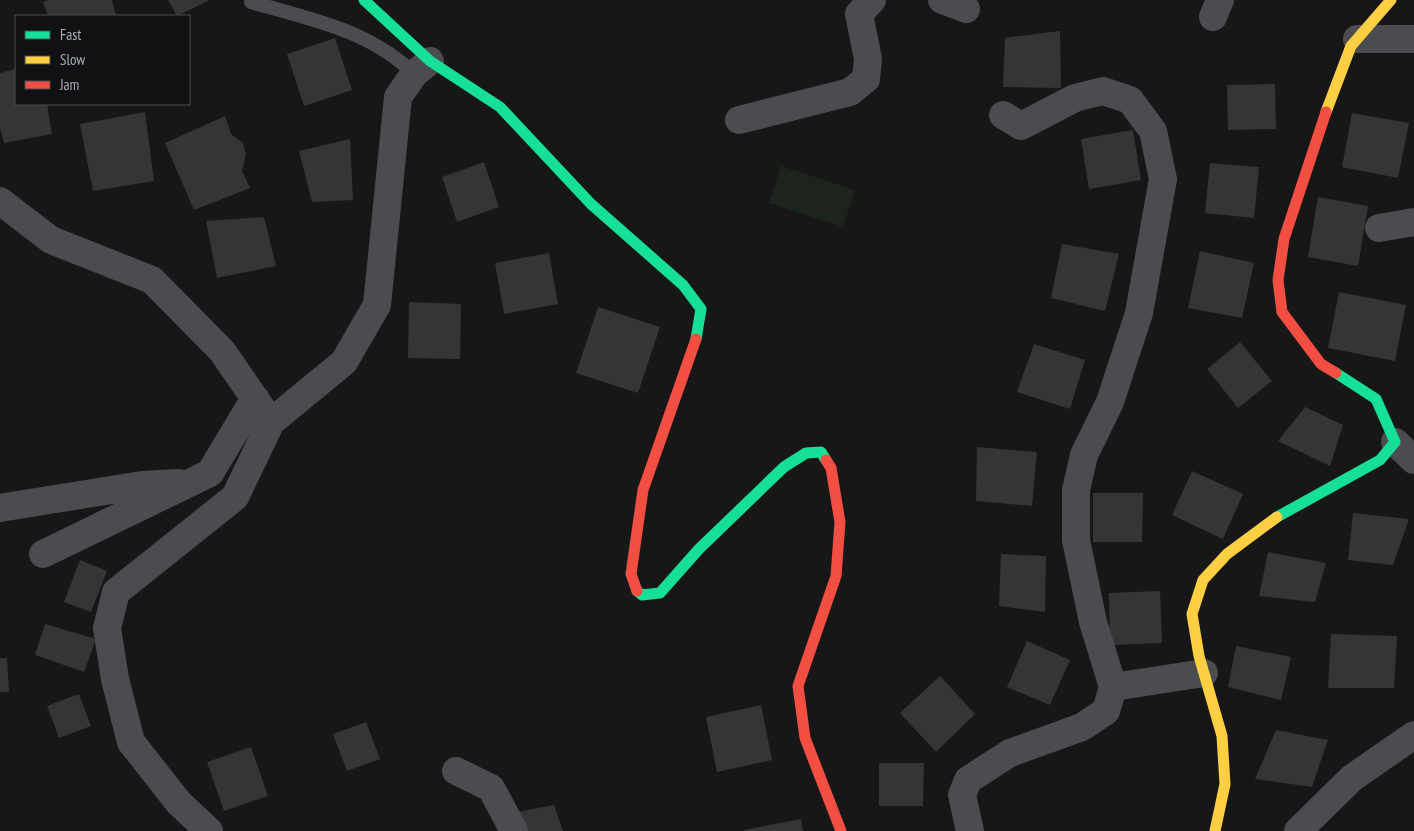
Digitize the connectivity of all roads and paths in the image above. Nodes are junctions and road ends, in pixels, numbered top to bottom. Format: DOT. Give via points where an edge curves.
graph roads {
  1 [pos="364,0"];
  2 [pos="1392,0"];
  3 [pos="252,2"];
  4 [pos="862,3"];
  5 [pos="1414,39"];
  6 [pos="1357,40"];
  7 [pos="422,68"];
  8 [pos="1003,115"];
  9 [pos="739,120"];
  10 [pos="0,201"];
  11 [pos="1414,222"];
  12 [pos="1379,228"];
  13 [pos="255,398"];
  14 [pos="271,422"];
  15 [pos="1395,442"];
  16 [pos="1414,460"];
  17 [pos="190,483"];
  18 [pos="0,508"];
  19 [pos="43,554"];
  20 [pos="1204,674"];
  21 [pos="1113,687"];
  22 [pos="1414,735"];
  23 [pos="456,771"];
  24 [pos="203,828"];
  25 [pos="514,831"];
  26 [pos="841,831"];
  27 [pos="970,831"];
  28 [pos="1214,831"];
  29 [pos="1298,831"];
  1 -- 7 [label="street"];
  2 -- 6 [label="street"];
  3 -- 7 [label="lane" via="357,34"];
  4 -- 9 [label="street" via="860,14 868,59 866,79 850,92"];
  5 -- 6 [label="street"];
  6 -- 15 [label="street" via="1351,46 1319,131 1284,239 1278,280 1282,312 1321,364 1376,399"];
  7 -- 14 [label="street" via="398,97 377,305 344,362"];
  7 -- 26 [label="street" via="500,107 591,204 683,285 701,309 697,337 643,490 631,574 636,590 642,595 660,593 699,549 784,467 806,453 821,452 831,468 840,522 836,576 798,686 805,738"];
  8 -- 21 [label="street" via="1020,126 1075,98 1103,91 1130,100 1153,131 1163,179 1140,312 1110,402 1084,455 1076,490 1076,540 1093,622"];
  10 -- 13 [label="street" via="51,240 152,280 222,351"];
  11 -- 12 [label="street"];
  13 -- 14 [label="street"];
  13 -- 17 [label="street" via="210,473"];
  14 -- 24 [label="street" via="235,497 116,592 107,628 115,680 131,742"];
  15 -- 16 [label="street"];
  15 -- 20 [label="street" via="1380,460 1276,518 1234,549 1203,580 1192,614"];
  17 -- 18 [label="street" via="142,486"];
  17 -- 19 [label="street"];
  20 -- 21 [label="street"];
  20 -- 28 [label="street" via="1222,736 1225,784"];
  21 -- 27 [label="street" via="1106,711 1082,727 1010,753 968,780 962,795"];
  22 -- 29 [label="street" via="1352,778"];
  23 -- 25 [label="street" via="491,788"];
}
